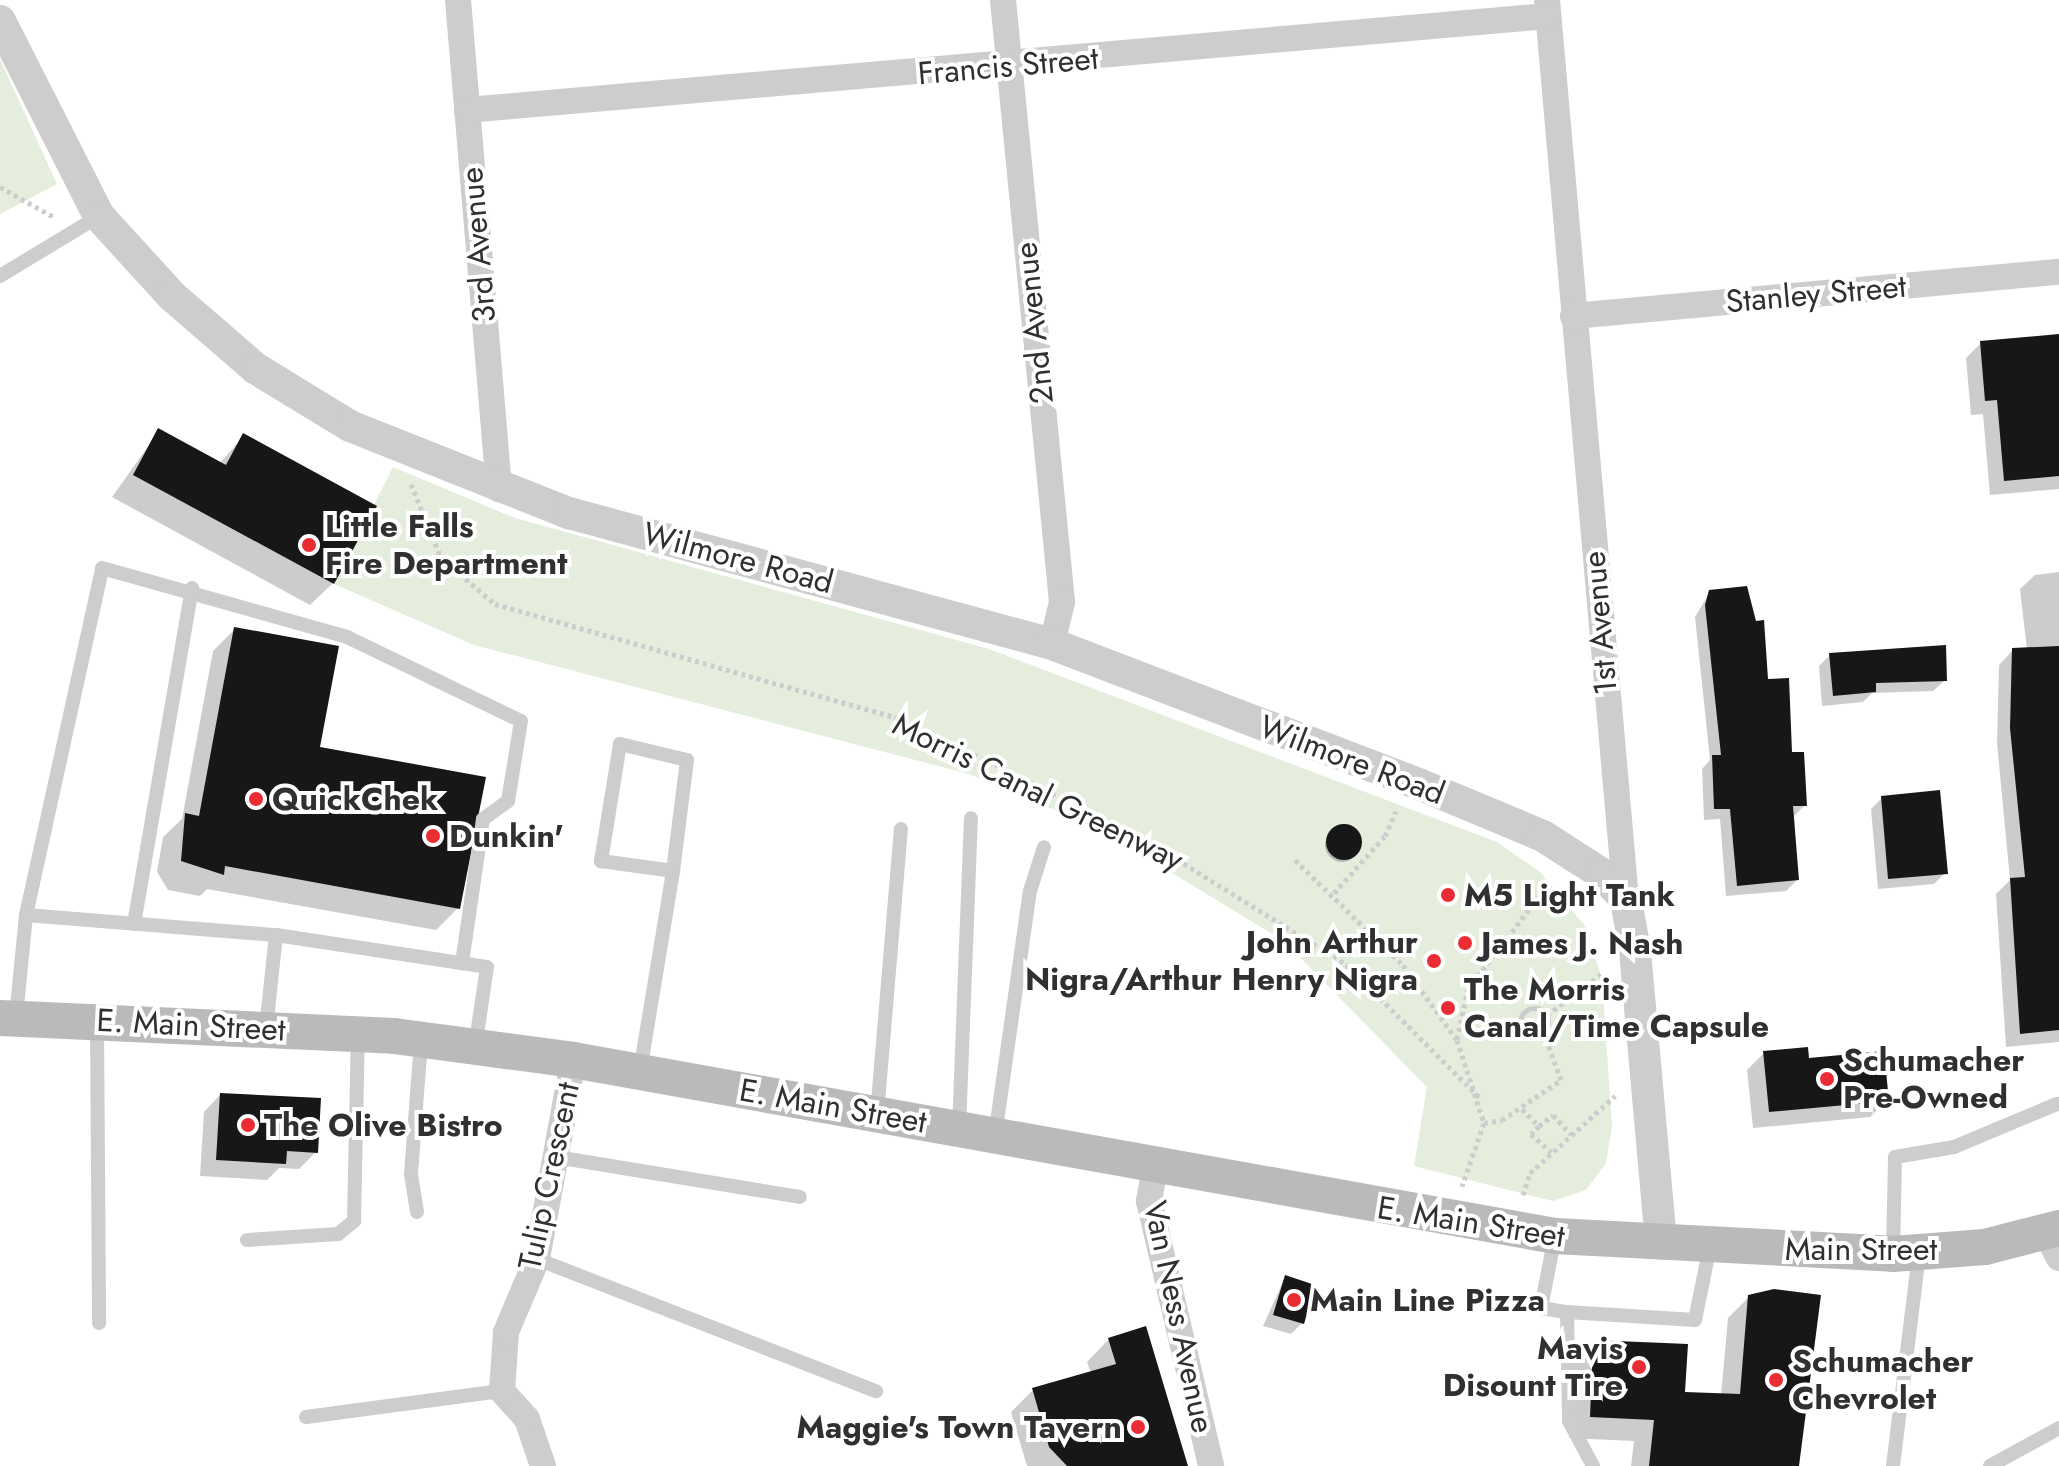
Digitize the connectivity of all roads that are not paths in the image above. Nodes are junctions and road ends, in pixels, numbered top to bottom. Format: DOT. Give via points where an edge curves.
graph roads {
  1 [pos="458,0"];
  2 [pos="1003,0"];
  3 [pos="1548,8"];
  4 [pos="0,21"];
  5 [pos="1009,66"];
  6 [pos="467,110"];
  7 [pos="87,223"];
  8 [pos="2059,272"];
  9 [pos="0,276"];
  10 [pos="1573,316"];
  11 [pos="499,489"];
  12 [pos="192,588"];
  13 [pos="1052,644"];
  14 [pos="971,818"];
  15 [pos="901,829"];
  16 [pos="1044,847"];
  17 [pos="673,871"];
  18 [pos="1626,900"];
  19 [pos="26,915"];
  20 [pos="134,924"];
  21 [pos="276,935"];
  22 [pos="462,963"];
  23 [pos="8,1018"];
  24 [pos="97,1020"];
  25 [pos="266,1030"];
  26 [pos="358,1034"];
  27 [pos="421,1040"];
  28 [pos="475,1048"];
  29 [pos="573,1060"];
  30 [pos="640,1071"];
  31 [pos="2057,1104"];
  32 [pos="877,1115"];
  33 [pos="959,1129"];
  34 [pos="995,1136"];
  35 [pos="556,1157"];
  36 [pos="1155,1167"];
  37 [pos="800,1197"];
  38 [pos="417,1212"];
  39 [pos="1555,1236"];
  40 [pos="247,1240"];
  41 [pos="2055,1240"];
  42 [pos="1661,1244"];
  43 [pos="1710,1246"];
  44 [pos="1906,1254"];
  45 [pos="537,1259"];
  46 [pos="1567,1312"];
  47 [pos="99,1323"];
  48 [pos="502,1391"];
  49 [pos="876,1391"];
  50 [pos="306,1417"];
  51 [pos="2059,1428"];
  52 [pos="543,1466"];
  53 [pos="1211,1466"];
  54 [pos="1593,1466"];
  55 [pos="1893,1466"];
  56 [pos="1990,1466"];
  1 -- 6 [label="street, 3rd Avenue"];
  2 -- 5 [label="street, 2nd Avenue"];
  3 -- 5 [label="street, Francis Street"];
  3 -- 10 [label="street, 1st Avenue"];
  4 -- 7 [label="street, Wilmore Road"];
  5 -- 6 [label="street, Francis Street"];
  5 -- 13 [label="street, 2nd Avenue" via="1062,602"];
  6 -- 11 [label="street, 3rd Avenue"];
  7 -- 9 [label="lane"];
  7 -- 11 [label="street, Wilmore Road" via="255,368 393,448"];
  8 -- 10 [label="street, Stanley Street"];
  10 -- 18 [label="street, 1st Avenue"];
  11 -- 13 [label="street, Wilmore Road"];
  12 -- 19 [label="lane" via="102,568"];
  12 -- 20 [label="lane"];
  12 -- 22 [label="lane" via="347,637 521,721 508,801 483,819"];
  13 -- 18 [label="street, Wilmore Road" via="1405,779 1566,849"];
  14 -- 33 [label="lane"];
  15 -- 32 [label="lane"];
  16 -- 34 [label="lane" via="1030,891"];
  17 -- 17 [label="lane" via="687,760 620,744 601,861"];
  17 -- 30 [label="lane"];
  18 -- 42 [label="street, 1st Avenue" via="1648,1069"];
  19 -- 20 [label="lane"];
  19 -- 23 [label="lane"];
  20 -- 21 [label="lane"];
  21 -- 22 [label="lane"];
  21 -- 25 [label="lane"];
  22 -- 28 [label="lane" via="487,967"];
  23 -- 24 [label="main road, E. Main Street"];
  24 -- 25 [label="main road, E. Main Street"];
  24 -- 47 [label="lane"];
  25 -- 26 [label="main road, E. Main Street"];
  26 -- 27 [label="main road, E. Main Street"];
  26 -- 40 [label="lane" via="354,1221 338,1234"];
  27 -- 28 [label="main road, E. Main Street"];
  27 -- 38 [label="lane" via="411,1174"];
  28 -- 29 [label="main road, E. Main Street"];
  29 -- 30 [label="main road, E. Main Street"];
  29 -- 35 [label="street, Tulip Crescent"];
  30 -- 32 [label="main road, E. Main Street"];
  31 -- 44 [label="lane" via="1954,1147 1895,1157"];
  32 -- 33 [label="main road, E. Main Street"];
  33 -- 34 [label="main road, E. Main Street"];
  34 -- 36 [label="main road, E. Main Street"];
  35 -- 37 [label="lane"];
  35 -- 45 [label="street, Tulip Crescent"];
  36 -- 39 [label="main road, E. Main Street"];
  36 -- 53 [label="street, Van Ness Avenue" via="1149,1201"];
  39 -- 42 [label="main road, E. Main Street"];
  39 -- 46 [label="lane" via="1541,1308"];
  41 -- 44 [label="main road, Main Street"];
  42 -- 43 [label="main road, Main Street"];
  43 -- 44 [label="main road, Main Street"];
  43 -- 46 [label="lane" via="1695,1320"];
  44 -- 55 [label="lane"];
  45 -- 48 [label="street, Tulip Crescent" via="506,1332"];
  45 -- 49 [label="lane"];
  46 -- 54 [label="lane" via="1569,1421"];
  48 -- 50 [label="lane"];
  48 -- 52 [label="street" via="527,1419"];
  51 -- 56 [label="lane"];
}
